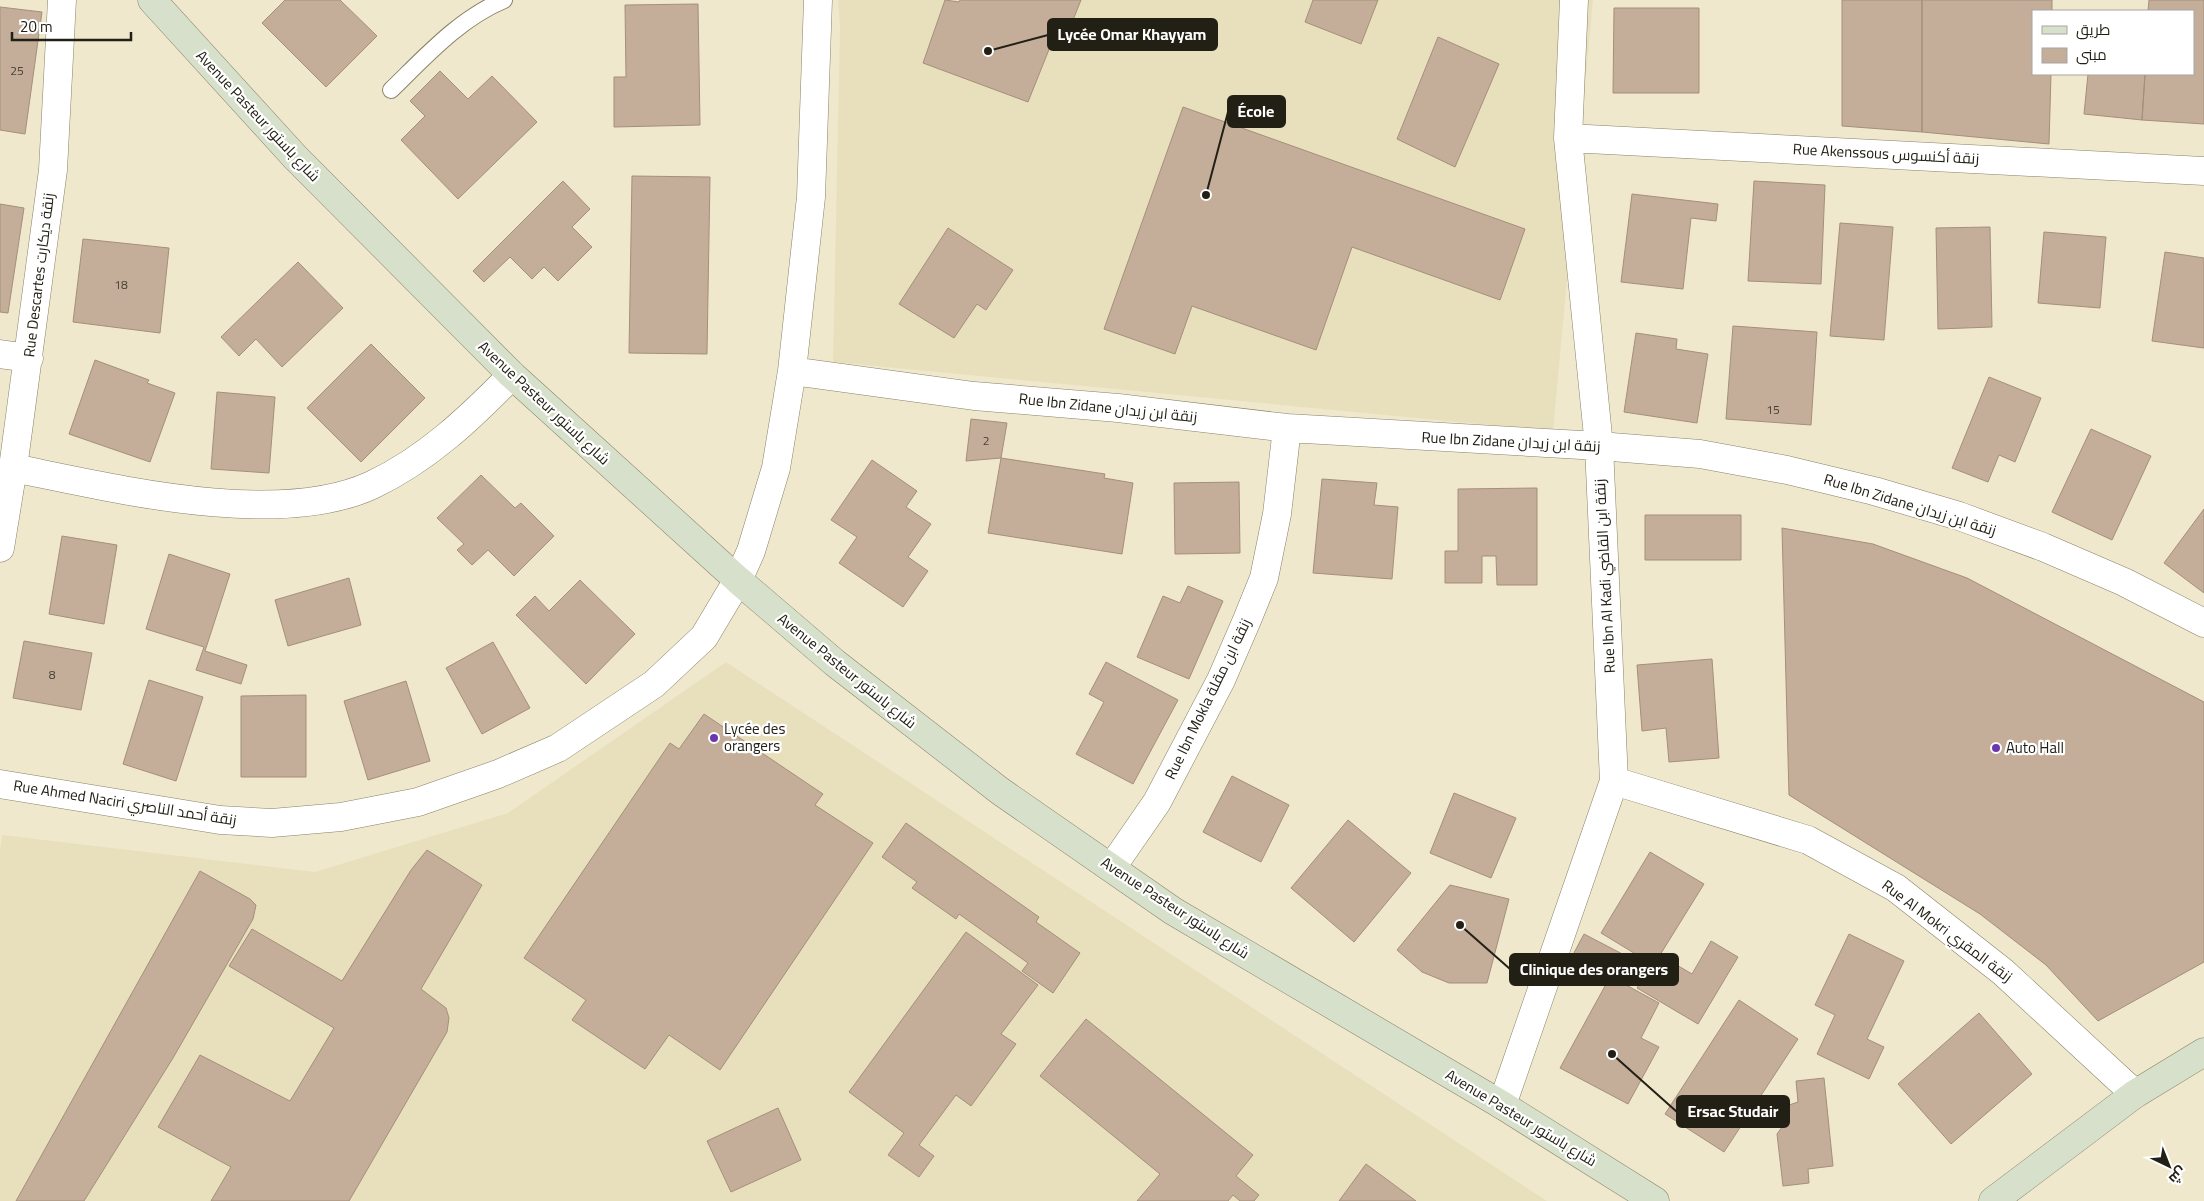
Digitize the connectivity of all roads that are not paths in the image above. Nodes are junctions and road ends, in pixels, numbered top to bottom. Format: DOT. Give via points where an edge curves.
graph roads {
  1 [pos="62,0"];
  2 [pos="152,0"];
  3 [pos="504,0"];
  4 [pos="818,0"];
  5 [pos="1574,0"];
  6 [pos="391,90"];
  7 [pos="1568,138"];
  8 [pos="2204,171"];
  9 [pos="0,354"];
  10 [pos="29,358"];
  11 [pos="792,371"];
  12 [pos="512,375"];
  13 [pos="1287,428"];
  14 [pos="1599,446"];
  15 [pos="13,468"];
  16 [pos="0,548"];
  17 [pos="738,580"];
  18 [pos="2204,623"];
  19 [pos="1614,781"];
  20 [pos="0,784"];
  21 [pos="1112,867"];
  22 [pos="2204,1052"];
  23 [pos="2135,1094"];
  24 [pos="1502,1105"];
  25 [pos="1655,1201"];
  26 [pos="1993,1201"];
  1 -- 10 [label="street, Rue Descartes زنقة ديكارت" via="53,170"];
  2 -- 12 [label="street, Avenue Pasteur شارع باستور" via="295,157"];
  3 -- 6 [label="lane" via="476,14 434,48"];
  4 -- 11 [label="street, Rue Ahmed Naciri زنقة أحمد الناصري" via="811,197"];
  5 -- 7 [label="street, Rue Ibn Al Kadi زنقة ابن القاضي"];
  7 -- 8 [label="street, Rue Akenssous زنقة أكنسوس"];
  7 -- 14 [label="street, Rue Ibn Al Kadi زنقة ابن القاضي"];
  9 -- 10 [label="street"];
  10 -- 15 [label="street, Rue Descartes زنقة ديكارت"];
  11 -- 13 [label="street, Rue Ibn Zidane زنقة ابن زيدان" via="974,396 1118,408"];
  11 -- 17 [label="street, Rue Ahmed Naciri زنقة أحمد الناصري" via="776,468 751,551"];
  12 -- 15 [label="street" via="468,420 421,456 372,484 342,496 290,504 217,502 148,495"];
  12 -- 17 [label="street, Avenue Pasteur شارع باستور"];
  13 -- 14 [label="street, Rue Ibn Zidane زنقة ابن زيدان"];
  13 -- 21 [label="street, Rue Ibn Mokla زنقة ابن مقلة" via="1277,514 1264,578 1248,620 1221,680 1157,802"];
  14 -- 18 [label="street, Rue Ibn Zidane زنقة ابن زيدان" via="1700,454 1874,491 1959,516 2043,547 2124,582"];
  14 -- 19 [label="street, Rue Ibn Al Kadi زنقة ابن القاضي"];
  15 -- 16 [label="street, Rue Descartes زنقة ديكارت"];
  17 -- 20 [label="street, Rue Ahmed Naciri زنقة أحمد الناصري" via="704,637 654,684 558,748 498,774 418,802 341,817 272,823 220,820"];
  17 -- 21 [label="street, Avenue Pasteur شارع باستور" via="933,740 1000,791"];
  19 -- 23 [label="street, Rue Al Mokri زنقة المقري" via="1808,840 1896,888 2004,972"];
  19 -- 24 [label="street, Rue Ibn Al Kadi زنقة ابن القاضي"];
  21 -- 24 [label="street, Avenue Pasteur شارع باستور" via="1173,911"];
  22 -- 23 [label="street"];
  23 -- 26 [label="street"];
  24 -- 25 [label="street, Avenue Pasteur شارع باستور"];
}
